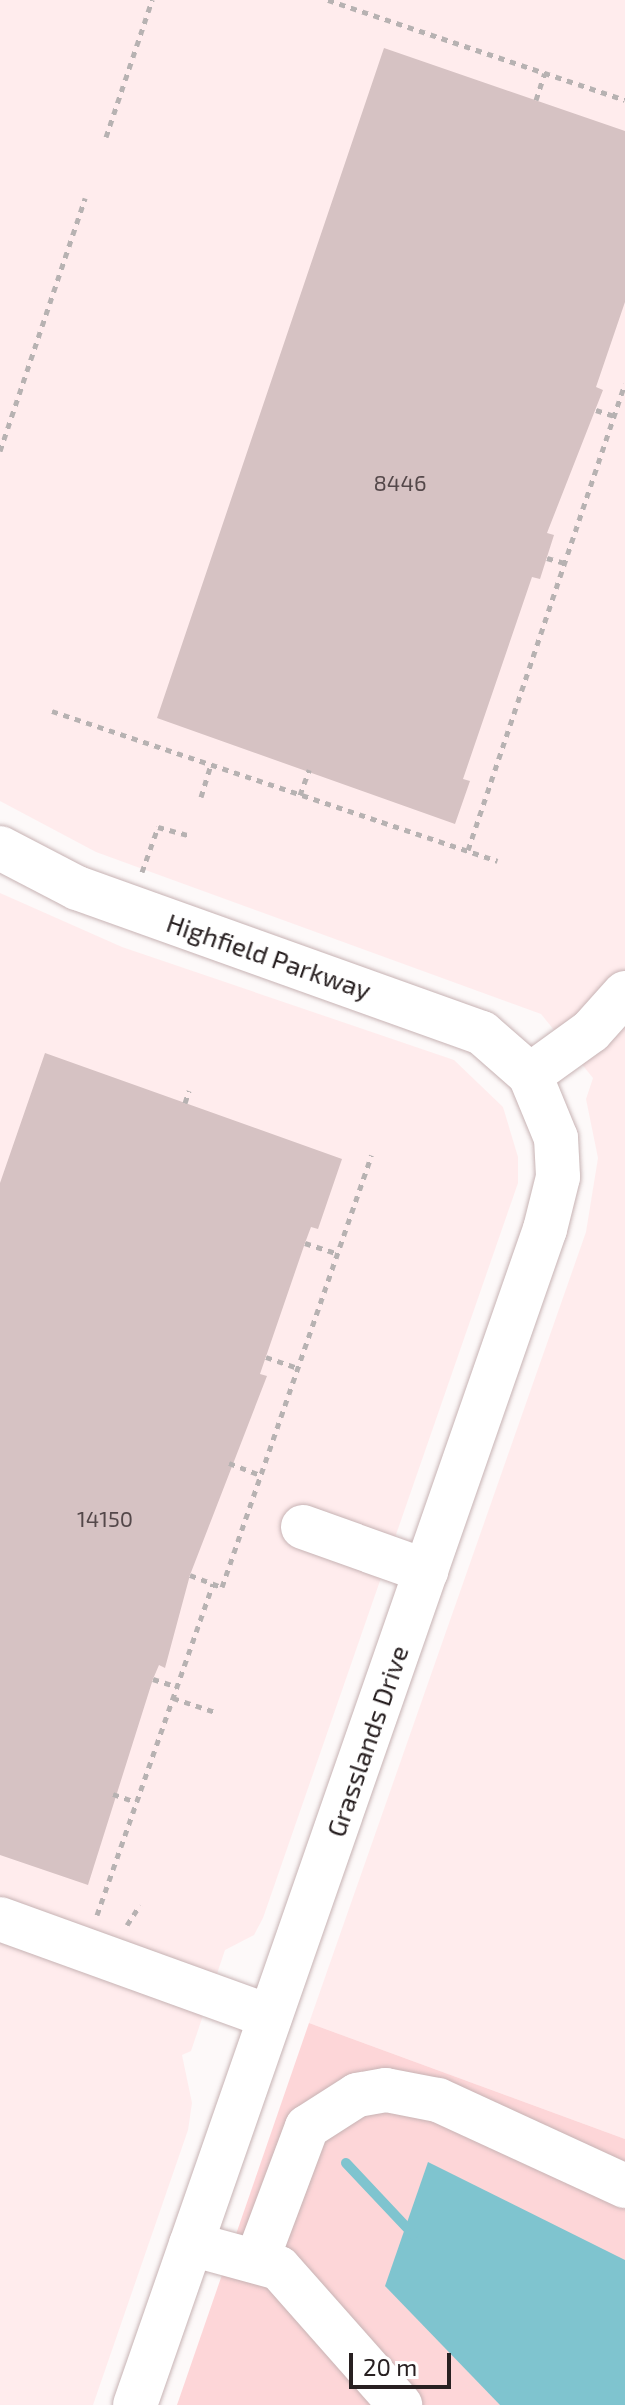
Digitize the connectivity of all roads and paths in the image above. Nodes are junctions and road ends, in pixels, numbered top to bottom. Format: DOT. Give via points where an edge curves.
graph roads {
  1 [pos="152,0"];
  2 [pos="328,0"];
  3 [pos="545,73"];
  4 [pos="536,100"];
  5 [pos="625,100"];
  6 [pos="106,137"];
  7 [pos="85,198"];
  8 [pos="625,384"];
  9 [pos="596,410"];
  10 [pos="614,416"];
  11 [pos="0,451"];
  12 [pos="547,558"];
  13 [pos="564,563"];
  14 [pos="52,711"];
  15 [pos="211,764"];
  16 [pos="309,770"];
  17 [pos="300,795"];
  18 [pos="201,797"];
  19 [pos="191,836"];
  20 [pos="0,848"];
  21 [pos="468,850"];
  22 [pos="497,861"];
  23 [pos="142,874"];
  24 [pos="625,993"];
  25 [pos="530,1075"];
  26 [pos="189,1091"];
  27 [pos="185,1103"];
  28 [pos="372,1155"];
  29 [pos="305,1243"];
  30 [pos="338,1254"];
  31 [pos="266,1357"];
  32 [pos="298,1368"];
  33 [pos="229,1463"];
  34 [pos="261,1475"];
  35 [pos="303,1527"];
  36 [pos="426,1571"];
  37 [pos="190,1575"];
  38 [pos="213,1584"];
  39 [pos="153,1679"];
  40 [pos="177,1687"];
  41 [pos="173,1698"];
  42 [pos="215,1712"];
  43 [pos="113,1794"];
  44 [pos="136,1802"];
  45 [pos="140,1905"];
  46 [pos="0,1919"];
  47 [pos="109,1921"];
  48 [pos="121,1924"];
  49 [pos="270,2017"];
  50 [pos="625,2186"];
  51 [pos="191,2244"];
  52 [pos="257,2260"];
  53 [pos="135,2405"];
  54 [pos="400,2405"];
  1 -- 6 [label="path"];
  2 -- 3 [label="path"];
  3 -- 4 [label="path"];
  3 -- 5 [label="path"];
  7 -- 11 [label="path"];
  8 -- 10 [label="path"];
  9 -- 10 [label="path"];
  10 -- 13 [label="path"];
  12 -- 13 [label="path"];
  13 -- 21 [label="path"];
  14 -- 15 [label="path"];
  15 -- 17 [label="path"];
  15 -- 18 [label="path"];
  16 -- 17 [label="path"];
  17 -- 22 [label="path"];
  19 -- 23 [label="path" via="158,827"];
  20 -- 25 [label="street, Highfield Parkway" via="77,888 464,1025 500,1045"];
  24 -- 25 [label="street" via="591,1031"];
  25 -- 36 [label="street, Grasslands Drive" via="556,1138 553,1202"];
  26 -- 27 [label="path"];
  28 -- 30 [label="path"];
  29 -- 30 [label="path"];
  30 -- 32 [label="path"];
  31 -- 32 [label="path"];
  32 -- 34 [label="path"];
  33 -- 34 [label="path"];
  34 -- 38 [label="path" via="222,1587"];
  35 -- 36 [label="street"];
  36 -- 49 [label="street, Grasslands Drive"];
  37 -- 38 [label="path"];
  38 -- 40 [label="path"];
  39 -- 40 [label="path"];
  40 -- 41 [label="path"];
  41 -- 42 [label="path"];
  41 -- 44 [label="path"];
  43 -- 44 [label="path"];
  44 -- 47 [label="path" via="96,1917"];
  45 -- 48 [label="path" via="134,1921"];
  46 -- 49 [label="street"];
  49 -- 51 [label="street, Grasslands Drive"];
  50 -- 52 [label="street" via="438,2100 399,2091 357,2095 307,2127"];
  51 -- 52 [label="street"];
  51 -- 53 [label="street, Grasslands Drive"];
  52 -- 54 [label="street" via="300,2286"];
}
